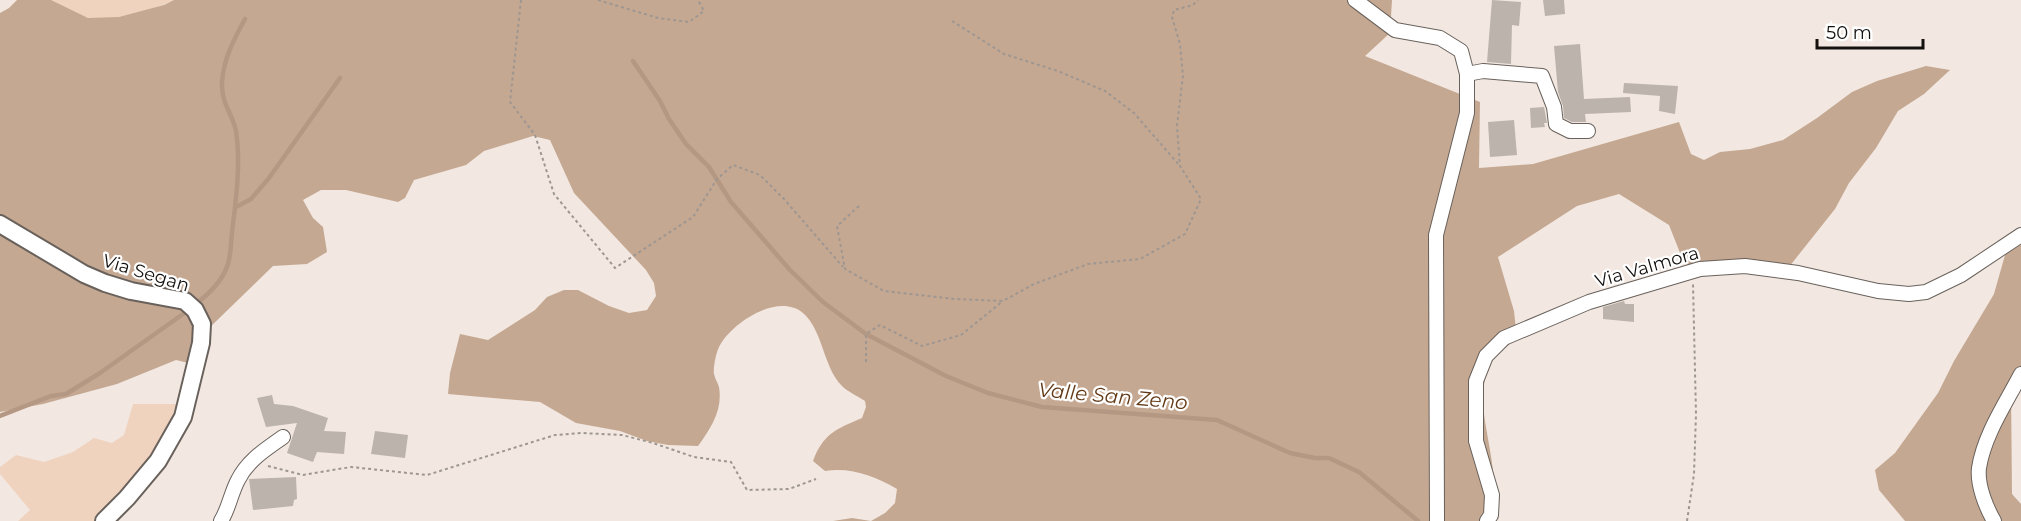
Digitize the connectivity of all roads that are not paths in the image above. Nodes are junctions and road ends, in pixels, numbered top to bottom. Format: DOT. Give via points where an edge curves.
graph roads {
  1 [pos="1355,0"];
  2 [pos="1467,74"];
  3 [pos="1588,131"];
  4 [pos="0,224"];
  5 [pos="2021,235"];
  6 [pos="2021,374"];
  7 [pos="283,437"];
  8 [pos="104,521"];
  9 [pos="222,521"];
  10 [pos="1437,521"];
  11 [pos="1487,521"];
  12 [pos="1994,521"];
  1 -- 2 [label="street" via="1395,30 1440,38 1461,51"];
  2 -- 3 [label="street" via="1483,70 1542,76 1556,124 1570,131"];
  2 -- 10 [label="street" via="1467,113 1436,235"];
  4 -- 8 [label="street, Via Segan" via="105,283 186,301 202,324 201,344 183,417 158,461"];
  5 -- 11 [label="street, Via Valmora" via="1961,275 1926,292 1878,291 1798,273 1744,266 1693,270 1589,302 1504,338 1486,356 1476,381 1476,441 1492,495"];
  6 -- 12 [label="street" via="1989,438 1979,470 1984,504"];
  7 -- 9 [label="street" via="251,460 237,481"];
}
